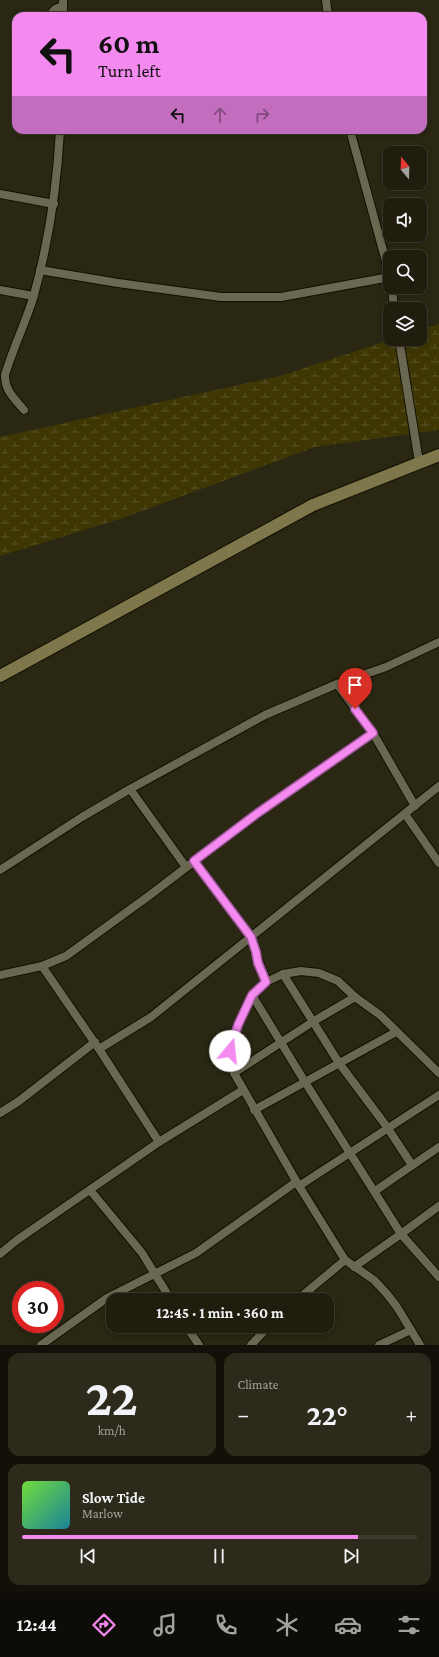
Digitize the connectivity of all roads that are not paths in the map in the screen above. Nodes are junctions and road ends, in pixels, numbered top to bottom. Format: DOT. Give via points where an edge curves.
graph roads {
  1 [pos="326,0"];
  2 [pos="63,3"];
  3 [pos="53,12"];
  4 [pos="328,12"];
  5 [pos="60,134"];
  6 [pos="351,134"];
  7 [pos="0,194"];
  8 [pos="54,204"];
  9 [pos="383,251"];
  10 [pos="40,270"];
  11 [pos="383,278"];
  12 [pos="0,290"];
  13 [pos="33,296"];
  14 [pos="400,346"];
  15 [pos="24,410"];
  16 [pos="439,455"];
  17 [pos="419,462"];
  18 [pos="439,642"];
  19 [pos="0,676"];
  20 [pos="337,684"];
  21 [pos="373,733"];
  22 [pos="439,786"];
  23 [pos="130,789"];
  24 [pos="415,806"];
  25 [pos="405,814"];
  26 [pos="194,861"];
  27 [pos="439,863"];
  28 [pos="186,867"];
  29 [pos="0,870"];
  30 [pos="251,937"];
  31 [pos="42,966"];
  32 [pos="283,974"];
  33 [pos="0,976"];
  34 [pos="266,982"];
  35 [pos="252,995"];
  36 [pos="355,997"];
  37 [pos="314,1022"];
  38 [pos="396,1032"];
  39 [pos="281,1043"];
  40 [pos="97,1046"];
  41 [pos="339,1063"];
  42 [pos="234,1073"];
  43 [pos="439,1073"];
  44 [pos="305,1082"];
  45 [pos="243,1090"];
  46 [pos="439,1095"];
  47 [pos="254,1110"];
  48 [pos="0,1114"];
  49 [pos="387,1128"];
  50 [pos="159,1142"];
  51 [pos="439,1146"];
  52 [pos="350,1153"];
  53 [pos="412,1165"];
  54 [pos="298,1184"];
  55 [pos="90,1190"];
  56 [pos="375,1191"];
  57 [pos="439,1206"];
  58 [pos="401,1234"];
  59 [pos="0,1254"];
  60 [pos="345,1260"];
  61 [pos="354,1267"];
  62 [pos="154,1274"];
  63 [pos="439,1277"];
  64 [pos="166,1293"];
  65 [pos="305,1293"];
  66 [pos="411,1330"];
  67 [pos="191,1333"];
  68 [pos="262,1333"];
  69 [pos="41,1345"];
  70 [pos="199,1345"];
  71 [pos="251,1345"];
  72 [pos="379,1345"];
  73 [pos="420,1345"];
  1 -- 4 [label="street"];
  2 -- 3 [label="street"];
  5 -- 8 [label="street"];
  6 -- 9 [label="street"];
  7 -- 8 [label="street"];
  8 -- 10 [label="street"];
  10 -- 11 [label="street" via="221,297 281,297"];
  10 -- 13 [label="street"];
  12 -- 13 [label="street"];
  13 -- 15 [label="street" via="5,375 5,384"];
  14 -- 17 [label="street"];
  16 -- 17 [label="street"];
  17 -- 19 [label="street" via="312,505"];
  18 -- 20 [label="street" via="386,668"];
  20 -- 21 [label="street"];
  20 -- 23 [label="street" via="265,715"];
  21 -- 24 [label="street"];
  21 -- 26 [label="street"];
  22 -- 24 [label="street"];
  23 -- 28 [label="street"];
  23 -- 29 [label="street"];
  24 -- 25 [label="street"];
  25 -- 27 [label="street"];
  25 -- 30 [label="street"];
  26 -- 28 [label="street"];
  26 -- 30 [label="street"];
  28 -- 31 [label="street" via="66,956"];
  30 -- 34 [label="street"];
  30 -- 40 [label="street" via="151,1017"];
  31 -- 33 [label="street"];
  31 -- 40 [label="street"];
  32 -- 34 [label="street"];
  32 -- 36 [label="street" via="301,971 319,973 338,981"];
  32 -- 37 [label="street"];
  34 -- 35 [label="street"];
  35 -- 39 [label="street"];
  35 -- 42 [label="street" via="238,1025 230,1051"];
  36 -- 37 [label="street"];
  36 -- 38 [label="street" via="380,1015"];
  37 -- 39 [label="street"];
  37 -- 41 [label="street"];
  38 -- 41 [label="street"];
  38 -- 43 [label="street"];
  39 -- 42 [label="street"];
  39 -- 44 [label="street"];
  40 -- 48 [label="street"];
  40 -- 50 [label="street"];
  41 -- 44 [label="street"];
  41 -- 49 [label="street"];
  42 -- 45 [label="street"];
  44 -- 47 [label="street"];
  44 -- 52 [label="street"];
  45 -- 47 [label="street"];
  45 -- 50 [label="street"];
  46 -- 49 [label="street"];
  47 -- 54 [label="street"];
  49 -- 52 [label="street"];
  49 -- 53 [label="street"];
  50 -- 55 [label="street"];
  51 -- 53 [label="street"];
  52 -- 54 [label="street"];
  52 -- 56 [label="street"];
  53 -- 56 [label="street"];
  54 -- 60 [label="street"];
  54 -- 62 [label="street" via="202,1249"];
  55 -- 59 [label="street"];
  55 -- 62 [label="street" via="135,1244"];
  56 -- 58 [label="street"];
  57 -- 58 [label="street"];
  58 -- 61 [label="street"];
  58 -- 63 [label="street"];
  60 -- 61 [label="street"];
  60 -- 65 [label="street"];
  61 -- 66 [label="street" via="374,1280 387,1294"];
  62 -- 64 [label="street"];
  62 -- 69 [label="street" via="107,1298"];
  66 -- 72 [label="street"];
  66 -- 73 [label="street"];
  67 -- 70 [label="street"];
  68 -- 71 [label="street"];
}
